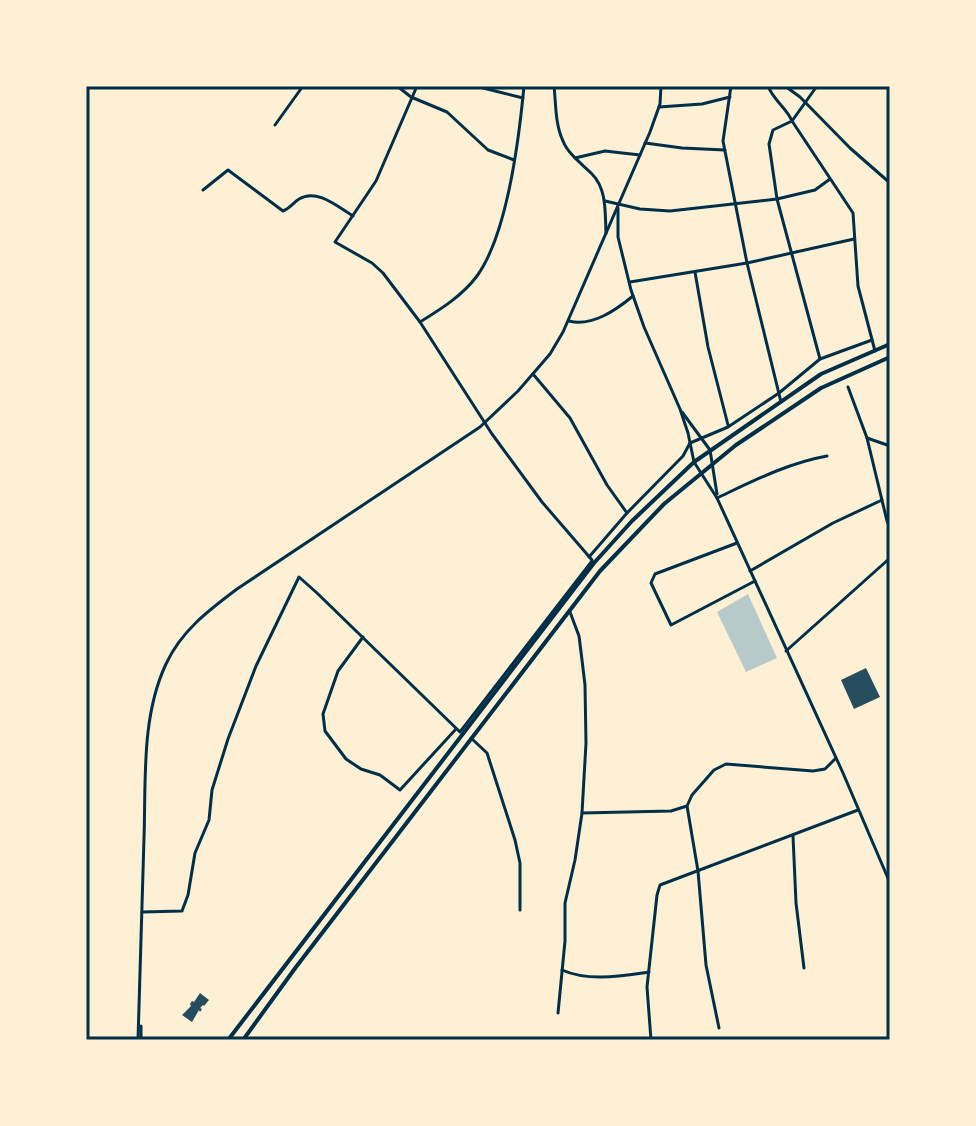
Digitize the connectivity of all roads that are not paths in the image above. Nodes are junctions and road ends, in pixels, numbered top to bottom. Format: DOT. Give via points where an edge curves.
graph roads {
  1 [pos="303,86"];
  2 [pos="397,86"];
  3 [pos="417,86"];
  4 [pos="475,86"];
  5 [pos="524,86"];
  6 [pos="554,86"];
  7 [pos="661,86"];
  8 [pos="731,86"];
  9 [pos="768,86"];
  10 [pos="785,86"];
  11 [pos="817,86"];
  12 [pos="411,97"];
  13 [pos="730,97"];
  14 [pos="523,98"];
  15 [pos="805,102"];
  16 [pos="659,107"];
  17 [pos="792,121"];
  18 [pos="275,125"];
  19 [pos="645,143"];
  20 [pos="725,150"];
  21 [pos="640,155"];
  22 [pos="575,158"];
  23 [pos="514,160"];
  24 [pos="830,179"];
  25 [pos="890,183"];
  26 [pos="203,190"];
  27 [pos="777,199"];
  28 [pos="605,201"];
  29 [pos="736,203"];
  30 [pos="618,204"];
  31 [pos="353,216"];
  32 [pos="606,233"];
  33 [pos="854,239"];
  34 [pos="792,253"];
  35 [pos="747,263"];
  36 [pos="695,272"];
  37 [pos="629,282"];
  38 [pos="633,296"];
  39 [pos="568,321"];
  40 [pos="420,322"];
  41 [pos="872,340"];
  42 [pos="890,344"];
  43 [pos="875,351"];
  44 [pos="890,357"];
  45 [pos="820,359"];
  46 [pos="533,374"];
  47 [pos="848,387"];
  48 [pos="779,393"];
  49 [pos="781,402"];
  50 [pos="680,409"];
  51 [pos="486,422"];
  52 [pos="728,427"];
  53 [pos="867,438"];
  54 [pos="702,439"];
  55 [pos="690,443"];
  56 [pos="890,446"];
  57 [pos="710,450"];
  58 [pos="827,456"];
  59 [pos="694,462"];
  60 [pos="713,464"];
  61 [pos="702,473"];
  62 [pos="717,498"];
  63 [pos="882,500"];
  64 [pos="627,513"];
  65 [pos="890,527"];
  66 [pos="737,543"];
  67 [pos="890,558"];
  68 [pos="592,560"];
  69 [pos="750,571"];
  70 [pos="755,581"];
  71 [pos="570,612"];
  72 [pos="363,637"];
  73 [pos="786,651"];
  74 [pos="456,729"];
  75 [pos="471,738"];
  76 [pos="836,758"];
  77 [pos="687,806"];
  78 [pos="859,810"];
  79 [pos="582,813"];
  80 [pos="793,836"];
  81 [pos="698,871"];
  82 [pos="890,883"];
  83 [pos="520,910"];
  84 [pos="142,912"];
  85 [pos="804,968"];
  86 [pos="562,970"];
  87 [pos="649,972"];
  88 [pos="558,1013"];
  89 [pos="719,1028"];
  90 [pos="140,1040"];
  91 [pos="228,1040"];
  92 [pos="243,1040"];
  93 [pos="651,1040"];
  1 -- 18 [label="street"];
  2 -- 12 [label="street"];
  3 -- 12 [label="street"];
  4 -- 14 [label="street"];
  5 -- 14 [label="street"];
  6 -- 22 [label="street" via="563,143"];
  7 -- 16 [label="street"];
  8 -- 13 [label="street"];
  9 -- 17 [label="street"];
  10 -- 15 [label="street"];
  11 -- 15 [label="street"];
  12 -- 23 [label="street" via="447,112 488,150"];
  12 -- 31 [label="street" via="376,181"];
  13 -- 16 [label="street"];
  13 -- 20 [label="street"];
  14 -- 23 [label="street"];
  15 -- 17 [label="street"];
  15 -- 25 [label="street"];
  16 -- 19 [label="street"];
  17 -- 24 [label="street"];
  17 -- 27 [label="street" via="773,130 769,144"];
  19 -- 20 [label="street"];
  19 -- 21 [label="street"];
  20 -- 29 [label="street"];
  21 -- 22 [label="street" via="605,151"];
  21 -- 30 [label="street"];
  22 -- 28 [label="street" via="595,177"];
  23 -- 40 [label="street" via="503,217 477,276 455,299"];
  24 -- 27 [label="street" via="815,190"];
  24 -- 33 [label="street" via="853,213"];
  26 -- 31 [label="street" via="228,170 283,211 309,195"];
  27 -- 29 [label="street"];
  27 -- 34 [label="street"];
  28 -- 30 [label="street"];
  28 -- 32 [label="street"];
  29 -- 30 [label="street" via="670,211"];
  29 -- 35 [label="street"];
  30 -- 32 [label="street"];
  30 -- 37 [label="street" via="618,237"];
  31 -- 40 [label="street" via="335,242 383,273"];
  32 -- 39 [label="street"];
  33 -- 34 [label="street"];
  33 -- 41 [label="street" via="858,286"];
  34 -- 35 [label="street"];
  34 -- 45 [label="street"];
  35 -- 36 [label="street"];
  35 -- 48 [label="street"];
  36 -- 37 [label="street"];
  36 -- 52 [label="street"];
  37 -- 38 [label="street"];
  38 -- 39 [label="street" via="596,320"];
  38 -- 50 [label="street"];
  39 -- 46 [label="street"];
  40 -- 51 [label="street"];
  41 -- 43 [label="street"];
  41 -- 45 [label="street"];
  42 -- 43 [label="main road"];
  43 -- 49 [label="main road" via="821,374"];
  44 -- 60 [label="main road" via="821,388"];
  45 -- 48 [label="street"];
  46 -- 51 [label="street"];
  46 -- 64 [label="street" via="570,418"];
  47 -- 53 [label="street"];
  48 -- 49 [label="street"];
  48 -- 52 [label="street"];
  49 -- 57 [label="main road"];
  50 -- 54 [label="street"];
  50 -- 55 [label="street"];
  51 -- 68 [label="street" via="542,502"];
  51 -- 84 [label="street" via="237,589 186,632 153,698"];
  52 -- 54 [label="street"];
  53 -- 56 [label="street"];
  53 -- 63 [label="street"];
  54 -- 55 [label="street"];
  54 -- 57 [label="street"];
  55 -- 59 [label="street"];
  55 -- 64 [label="street"];
  57 -- 59 [label="main road"];
  57 -- 60 [label="street"];
  58 -- 62 [label="street" via="767,474"];
  59 -- 61 [label="street"];
  59 -- 68 [label="main road"];
  60 -- 61 [label="main road"];
  60 -- 62 [label="street"];
  61 -- 62 [label="street"];
  61 -- 71 [label="main road" via="600,571"];
  62 -- 66 [label="street"];
  63 -- 65 [label="street"];
  63 -- 69 [label="street"];
  64 -- 68 [label="street"];
  66 -- 69 [label="street"];
  66 -- 70 [label="street" via="655,574 651,583 671,625"];
  67 -- 73 [label="street"];
  68 -- 74 [label="street" via="460,732"];
  68 -- 91 [label="main road"];
  69 -- 70 [label="street"];
  70 -- 73 [label="street"];
  71 -- 75 [label="main road"];
  71 -- 79 [label="street" via="585,685"];
  72 -- 74 [label="street"];
  72 -- 74 [label="street" via="338,671 323,714 325,731 346,759 400,790"];
  72 -- 84 [label="street" via="299,577 228,739 182,911"];
  73 -- 76 [label="street"];
  75 -- 83 [label="street" via="487,753 515,840"];
  75 -- 92 [label="main road"];
  76 -- 77 [label="street" via="825,769 813,771 726,764 714,770"];
  76 -- 78 [label="street"];
  77 -- 79 [label="street"];
  77 -- 81 [label="street"];
  78 -- 80 [label="street"];
  78 -- 82 [label="street"];
  79 -- 86 [label="street" via="565,903"];
  80 -- 81 [label="street"];
  80 -- 85 [label="street"];
  81 -- 87 [label="street" via="660,885"];
  81 -- 89 [label="street" via="706,965"];
  84 -- 90 [label="street"];
  86 -- 87 [label="street" via="576,976"];
  86 -- 88 [label="street"];
  87 -- 93 [label="street"];
}
